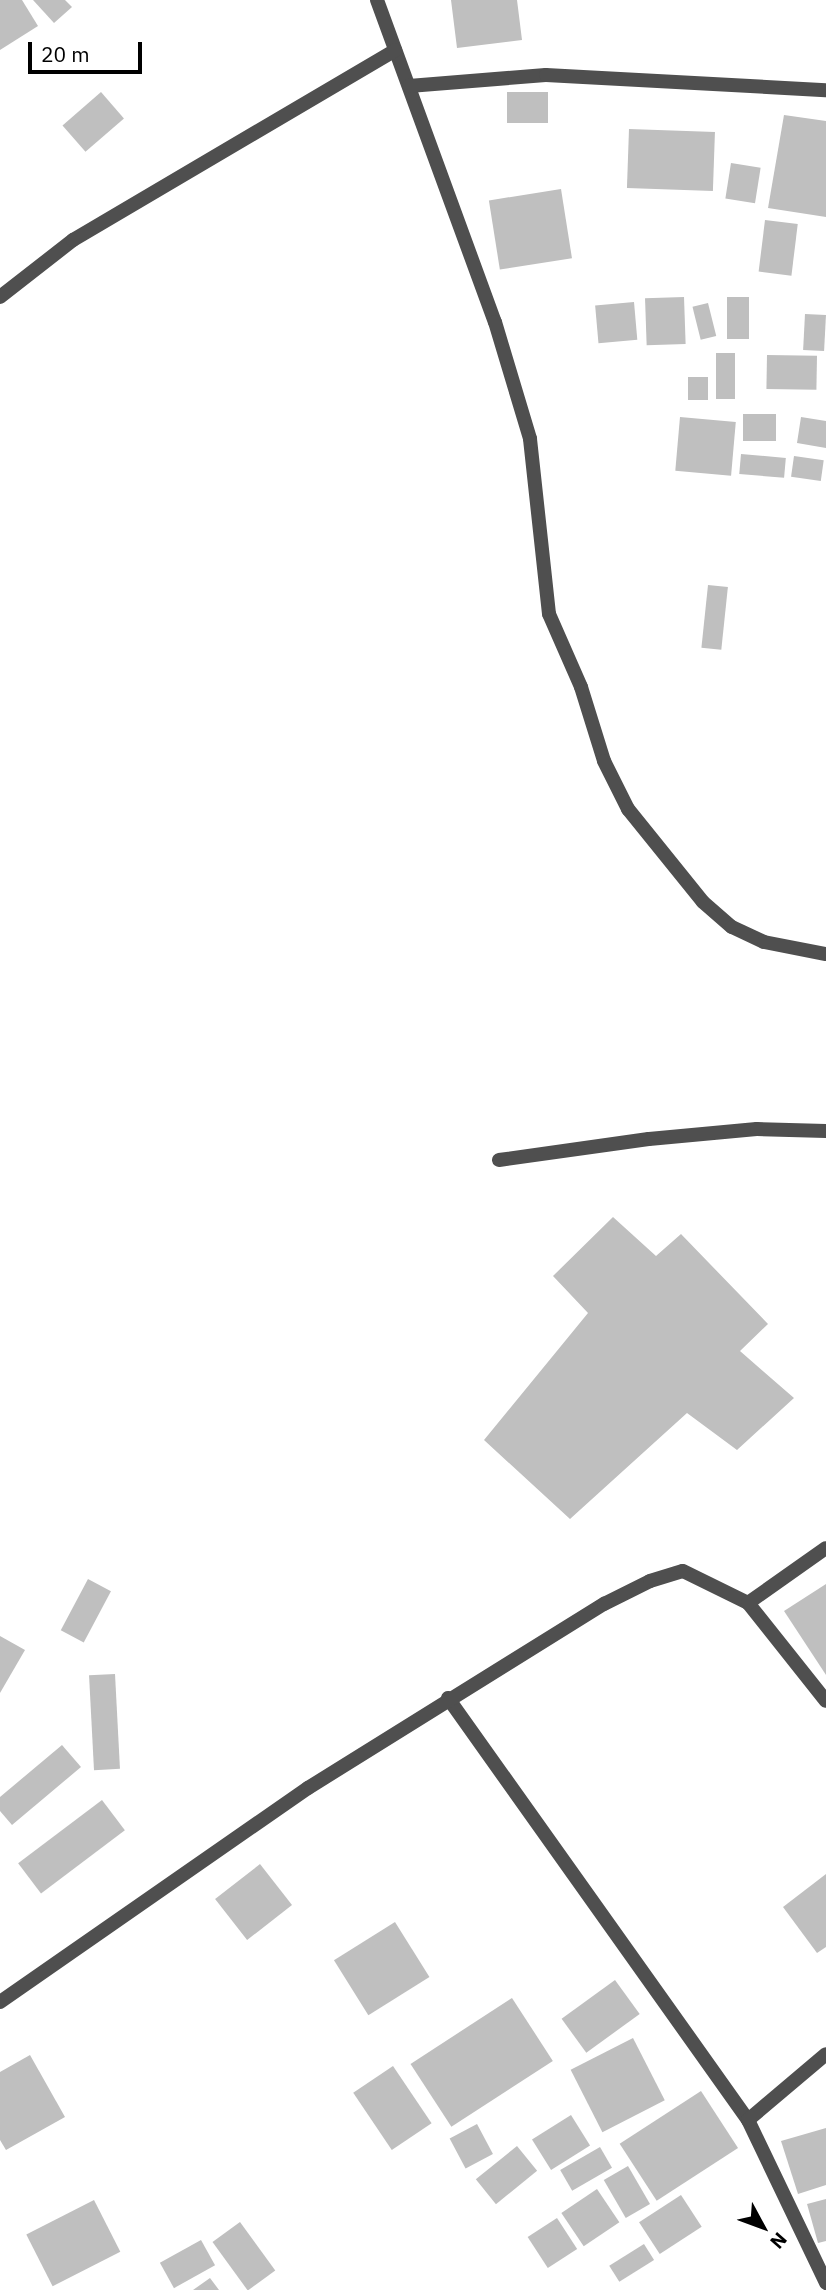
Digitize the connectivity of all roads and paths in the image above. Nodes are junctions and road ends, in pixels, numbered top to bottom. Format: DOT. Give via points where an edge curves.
graph roads {
  1 [pos="377,0"];
  2 [pos="395,50"];
  3 [pos="409,86"];
  4 [pos="826,90"];
  5 [pos="0,297"];
  6 [pos="826,954"];
  7 [pos="826,1131"];
  8 [pos="499,1160"];
  9 [pos="826,1548"];
  10 [pos="748,1603"];
  11 [pos="448,1698"];
  12 [pos="826,1700"];
  13 [pos="0,2002"];
  14 [pos="826,2054"];
  15 [pos="748,2120"];
  16 [pos="826,2283"];
  1 -- 2 [label="street"];
  2 -- 3 [label="street"];
  2 -- 5 [label="street" via="73,240"];
  3 -- 4 [label="street" via="546,75"];
  3 -- 6 [label="street" via="495,322 530,439 549,614 581,687 604,761 628,808 704,902 732,927 764,942"];
  7 -- 8 [label="street" via="757,1129"];
  9 -- 10 [label="street"];
  10 -- 11 [label="street" via="683,1571 650,1581 544,1638"];
  10 -- 12 [label="street"];
  11 -- 13 [label="street" via="232,1840"];
  11 -- 15 [label="street"];
  14 -- 15 [label="street"];
  15 -- 16 [label="street"];
}
